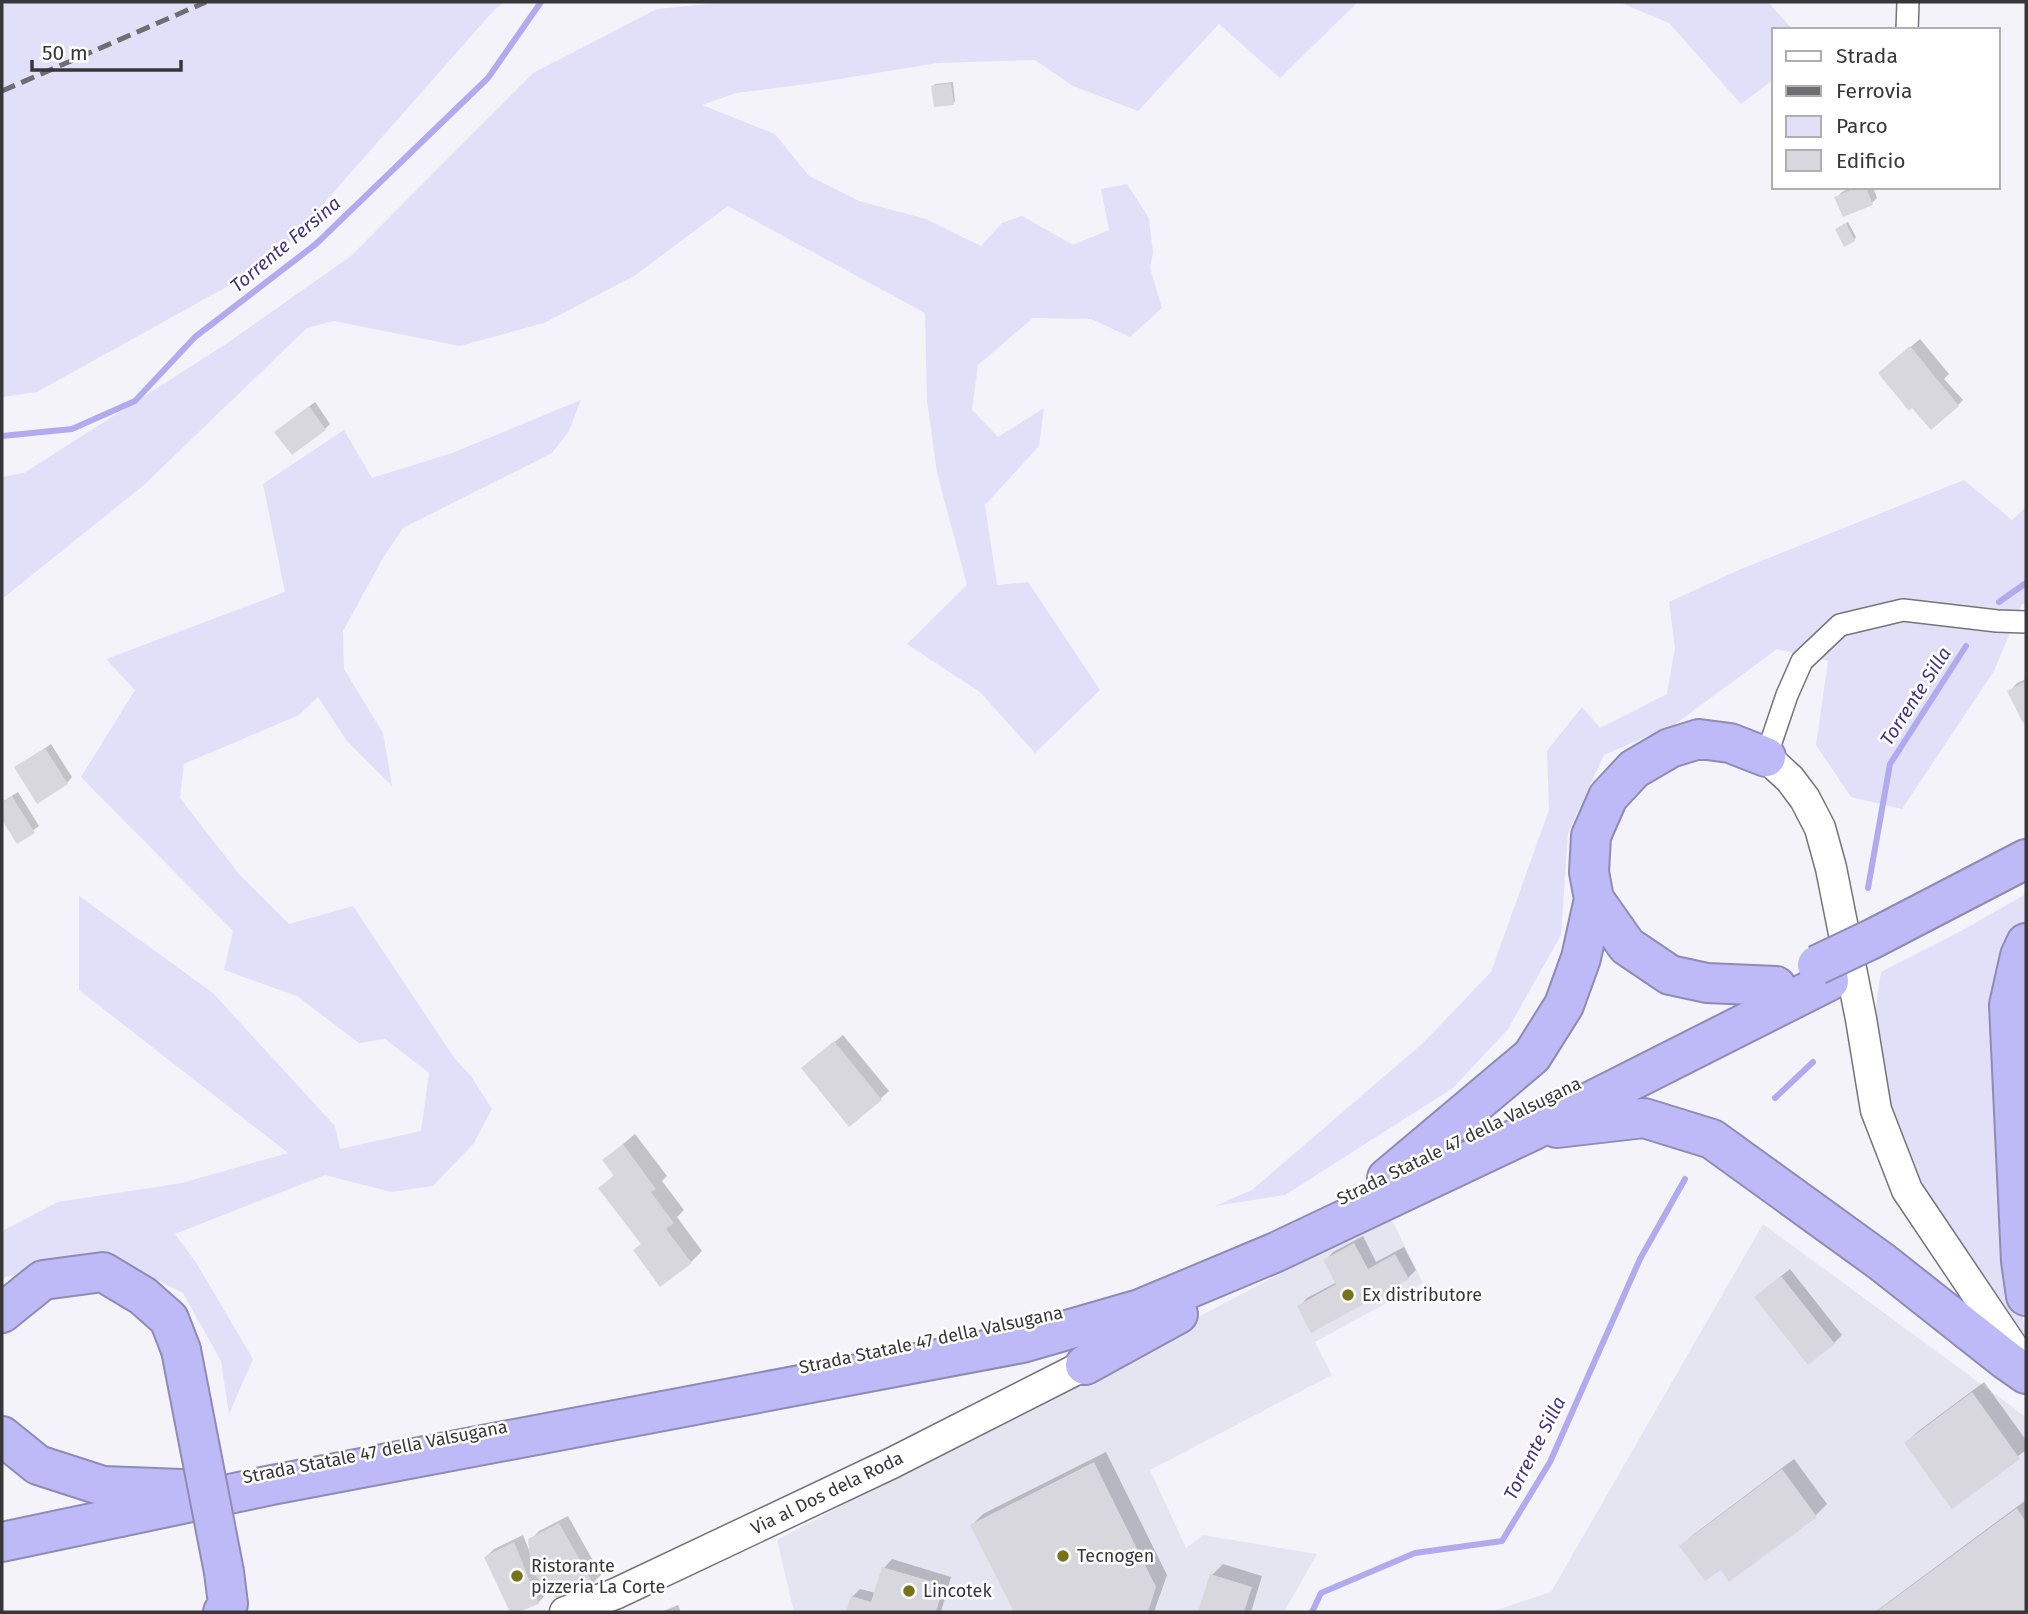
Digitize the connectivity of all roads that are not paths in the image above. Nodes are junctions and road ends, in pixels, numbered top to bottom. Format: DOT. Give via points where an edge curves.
graph roads {
  1 [pos="1908,2"];
  2 [pos="1907,28"];
  3 [pos="2026,622"];
  4 [pos="1766,757"];
  5 [pos="2026,859"];
  6 [pos="2026,884"];
  7 [pos="1594,899"];
  8 [pos="2026,943"];
  9 [pos="1877,947"];
  10 [pos="1823,973"];
  11 [pos="1776,986"];
  12 [pos="1534,1130"];
  13 [pos="1387,1178"];
  14 [pos="1274,1254"];
  15 [pos="2026,1296"];
  16 [pos="2,1313"];
  17 [pos="1085,1365"];
  18 [pos="2026,1367"];
  19 [pos="2026,1374"];
  20 [pos="2,1436"];
  21 [pos="182,1489"];
  22 [pos="2,1529"];
  23 [pos="2,1542"];
  24 [pos="617,1603"];
  25 [pos="223,1612"];
  26 [pos="565,1612"];
  1 -- 2 [label="street"];
  3 -- 4 [label="street" via="1903,610 1840,625 1802,661"];
  4 -- 7 [label="highway" via="1730,743 1699,739 1670,748 1634,769 1608,797 1591,836 1589,873"];
  4 -- 18 [label="main road" via="1790,779 1820,828 1876,1110 1907,1189"];
  5 -- 9 [label="highway, Strada Statale 47 della Valsugana"];
  6 -- 9 [label="highway, Strada Statale 47 della Valsugana" via="1943,929"];
  7 -- 11 [label="highway" via="1627,946 1670,975 1707,983"];
  7 -- 13 [label="highway" via="1581,958 1564,1005 1532,1056"];
  8 -- 15 [label="highway" via="2009,1005"];
  9 -- 10 [label="highway, Strada Statale 47 della Valsugana, bridge"];
  10 -- 11 [label="highway, Strada Statale 47 della Valsugana"];
  10 -- 12 [label="highway, Strada Statale 47 della Valsugana"];
  11 -- 13 [label="highway, Strada Statale 47 della Valsugana"];
  12 -- 14 [label="highway, Strada Statale 47 della Valsugana"];
  12 -- 19 [label="highway" via="1644,1118 1712,1139"];
  13 -- 21 [label="highway, Strada Statale 47 della Valsugana" via="1204,1264 1023,1324"];
  14 -- 17 [label="highway"];
  14 -- 23 [label="highway, Strada Statale 47 della Valsugana" via="1140,1309 1022,1343 272,1485"];
  16 -- 25 [label="highway, bridge" via="43,1280 103,1272 169,1319 181,1350 224,1572 228,1605"];
  17 -- 24 [label="main road, Via al Dos dela Roda"];
  20 -- 21 [label="highway" via="38,1465 103,1486"];
  21 -- 22 [label="highway, Strada Statale 47 della Valsugana"];
  24 -- 26 [label="main road, Via al Dos dela Roda"];
}
